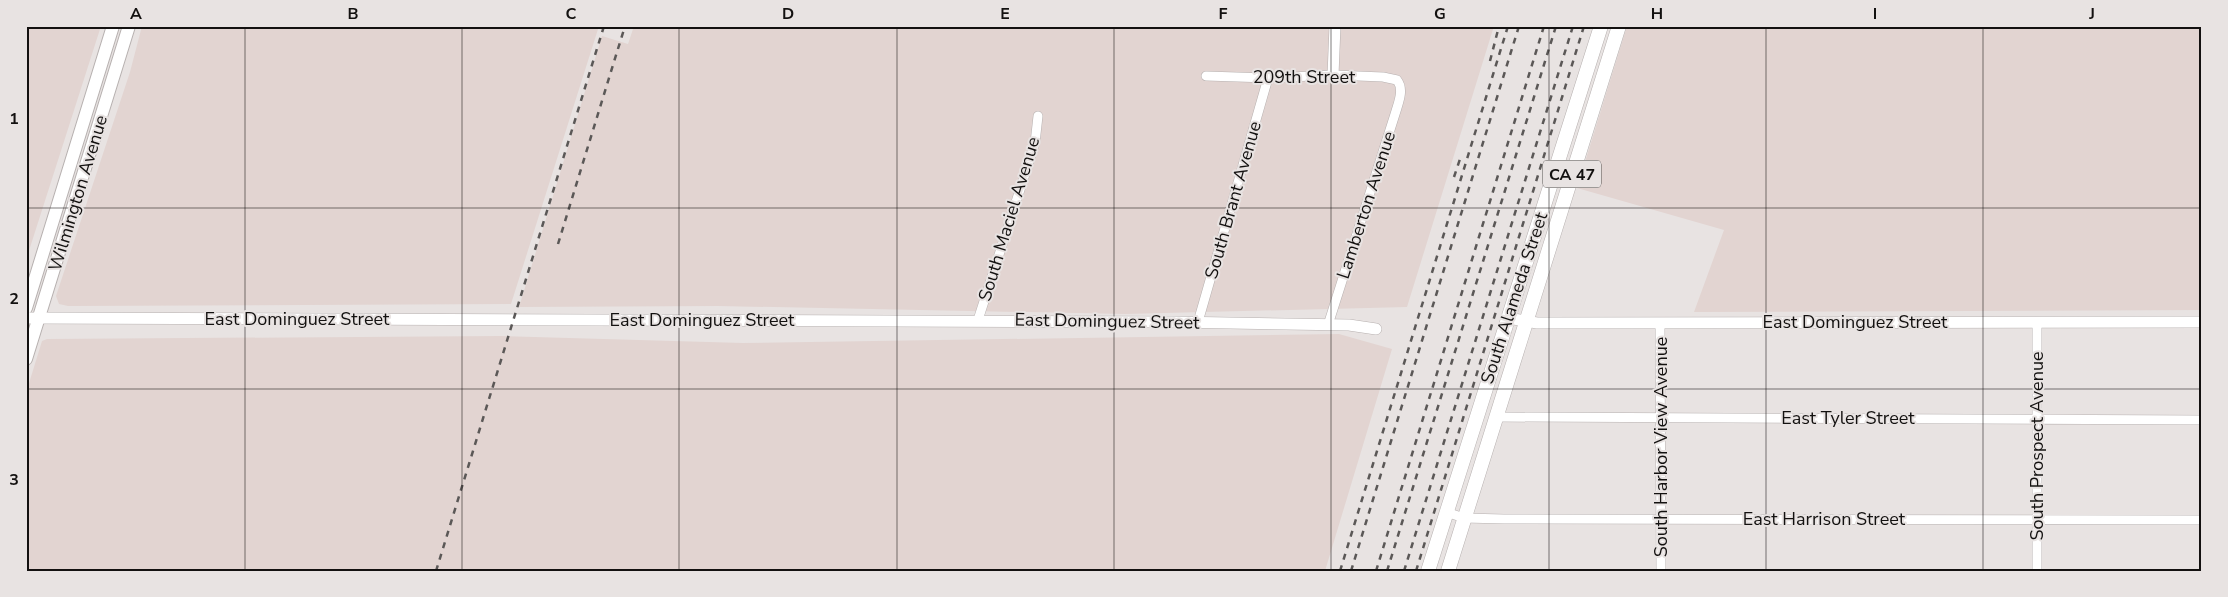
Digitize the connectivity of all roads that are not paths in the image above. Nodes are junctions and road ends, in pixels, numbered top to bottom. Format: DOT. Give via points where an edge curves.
graph roads {
  1 [pos="113,26"];
  2 [pos="129,26"];
  3 [pos="1335,26"];
  4 [pos="1601,26"];
  5 [pos="1619,26"];
  6 [pos="1333,75"];
  7 [pos="1206,76"];
  8 [pos="1268,78"];
  9 [pos="1400,84"];
  10 [pos="1038,116"];
  11 [pos="26,308"];
  12 [pos="26,318"];
  13 [pos="40,318"];
  14 [pos="1508,318"];
  15 [pos="978,320"];
  16 [pos="1198,322"];
  17 [pos="1524,322"];
  18 [pos="2037,322"];
  19 [pos="2202,322"];
  20 [pos="1660,323"];
  21 [pos="1328,325"];
  22 [pos="1376,329"];
  23 [pos="26,359"];
  24 [pos="1495,417"];
  25 [pos="1661,417"];
  26 [pos="2038,419"];
  27 [pos="2202,420"];
  28 [pos="1446,512"];
  29 [pos="1464,518"];
  30 [pos="1661,519"];
  31 [pos="2038,520"];
  32 [pos="2202,520"];
  33 [pos="1428,571"];
  34 [pos="1448,571"];
  35 [pos="1661,571"];
  36 [pos="2038,571"];
  1 -- 11 [label="main road, Wilmington Avenue"];
  2 -- 13 [label="main road, Wilmington Avenue"];
  3 -- 6 [label="street"];
  4 -- 14 [label="main road, South Alameda Street / CA 47"];
  5 -- 17 [label="main road, South Alameda Street / CA 47"];
  6 -- 8 [label="street, 209th Street"];
  6 -- 9 [label="street, 209th Street" via="1391,78"];
  7 -- 8 [label="street, 209th Street"];
  8 -- 16 [label="street, South Brant Avenue"];
  9 -- 21 [label="street, Lamberton Avenue" via="1396,111"];
  10 -- 15 [label="street, South Maciel Avenue" via="1036,143"];
  12 -- 13 [label="street, East Dominguez Street"];
  13 -- 15 [label="street, East Dominguez Street"];
  13 -- 23 [label="main road, Wilmington Avenue"];
  14 -- 17 [label="street, East Dominguez Street"];
  14 -- 28 [label="main road, South Alameda Street / CA 47"];
  15 -- 16 [label="street, East Dominguez Street"];
  16 -- 21 [label="street, East Dominguez Street"];
  17 -- 20 [label="street, East Dominguez Street"];
  17 -- 24 [label="main road, South Alameda Street / CA 47"];
  18 -- 19 [label="street, East Dominguez Street"];
  18 -- 20 [label="street, East Dominguez Street"];
  18 -- 26 [label="street, South Prospect Avenue"];
  20 -- 25 [label="street, South Harbor View Avenue"];
  21 -- 22 [label="street, East Dominguez Street"];
  24 -- 25 [label="street, East Tyler Street"];
  24 -- 29 [label="main road, South Alameda Street / CA 47"];
  25 -- 26 [label="street, East Tyler Street"];
  25 -- 30 [label="street, South Harbor View Avenue"];
  26 -- 27 [label="street, East Tyler Street"];
  26 -- 31 [label="street, South Prospect Avenue"];
  28 -- 29 [label="street, East Harrison Street"];
  28 -- 33 [label="main road, South Alameda Street / CA 47"];
  29 -- 30 [label="street, East Harrison Street"];
  29 -- 34 [label="main road, South Alameda Street / CA 47"];
  30 -- 31 [label="street, East Harrison Street"];
  30 -- 35 [label="street, South Harbor View Avenue"];
  31 -- 32 [label="street, East Harrison Street"];
  31 -- 36 [label="street, South Prospect Avenue"];
}
